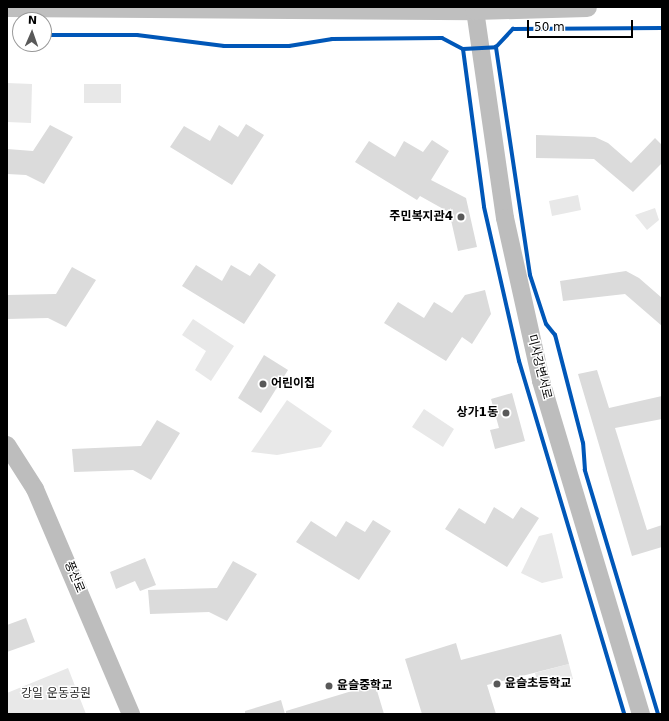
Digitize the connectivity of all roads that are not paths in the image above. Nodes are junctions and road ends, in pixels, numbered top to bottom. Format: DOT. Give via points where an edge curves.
graph roads {
  1 [pos="7,7"];
  2 [pos="587,7"];
  3 [pos="475,10"];
  4 [pos="7,444"];
  5 [pos="131,714"];
  6 [pos="641,714"];
  1 -- 3 [label="main road"];
  2 -- 3 [label="main road"];
  3 -- 6 [label="street, 미사강변서로" via="505,218 541,381"];
  4 -- 5 [label="street, 풍산로" via="35,489"];
}
